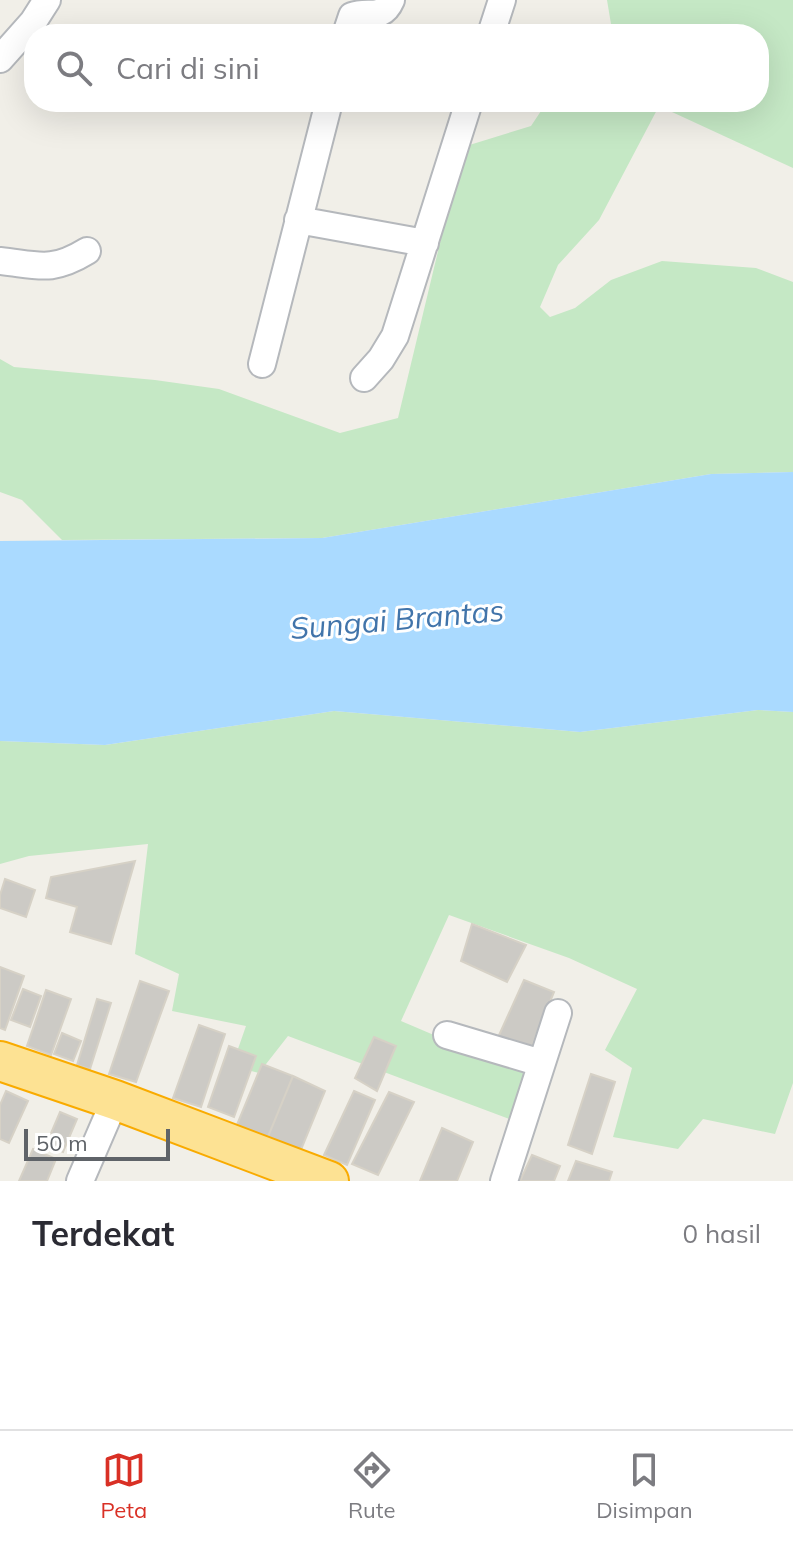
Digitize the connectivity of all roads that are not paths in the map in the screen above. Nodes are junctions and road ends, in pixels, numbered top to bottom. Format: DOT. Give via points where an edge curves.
graph roads {
  1 [pos="47,0"];
  2 [pos="391,0"];
  3 [pos="502,0"];
  4 [pos="31,24"];
  5 [pos="349,24"];
  6 [pos="494,24"];
  7 [pos="24,32"];
  8 [pos="0,59"];
  9 [pos="326,112"];
  10 [pos="466,112"];
  11 [pos="298,220"];
  12 [pos="425,243"];
  13 [pos="87,251"];
  14 [pos="0,261"];
  15 [pos="262,364"];
  16 [pos="364,378"];
  17 [pos="558,1013"];
  18 [pos="447,1035"];
  19 [pos="0,1061"];
  20 [pos="541,1063"];
  21 [pos="115,1100"];
  22 [pos="312,1178"];
  23 [pos="80,1181"];
  24 [pos="504,1181"];
  1 -- 4 [label="street"];
  2 -- 5 [label="street" via="385,11 352,16"];
  3 -- 6 [label="street"];
  7 -- 8 [label="street"];
  9 -- 11 [label="street"];
  10 -- 12 [label="street"];
  11 -- 12 [label="street"];
  11 -- 15 [label="street"];
  12 -- 16 [label="street" via="395,336"];
  13 -- 14 [label="street" via="49,267"];
  17 -- 20 [label="street"];
  18 -- 20 [label="street"];
  19 -- 21 [label="highway"];
  20 -- 24 [label="street"];
  21 -- 22 [label="highway"];
  21 -- 23 [label="street"];
}
